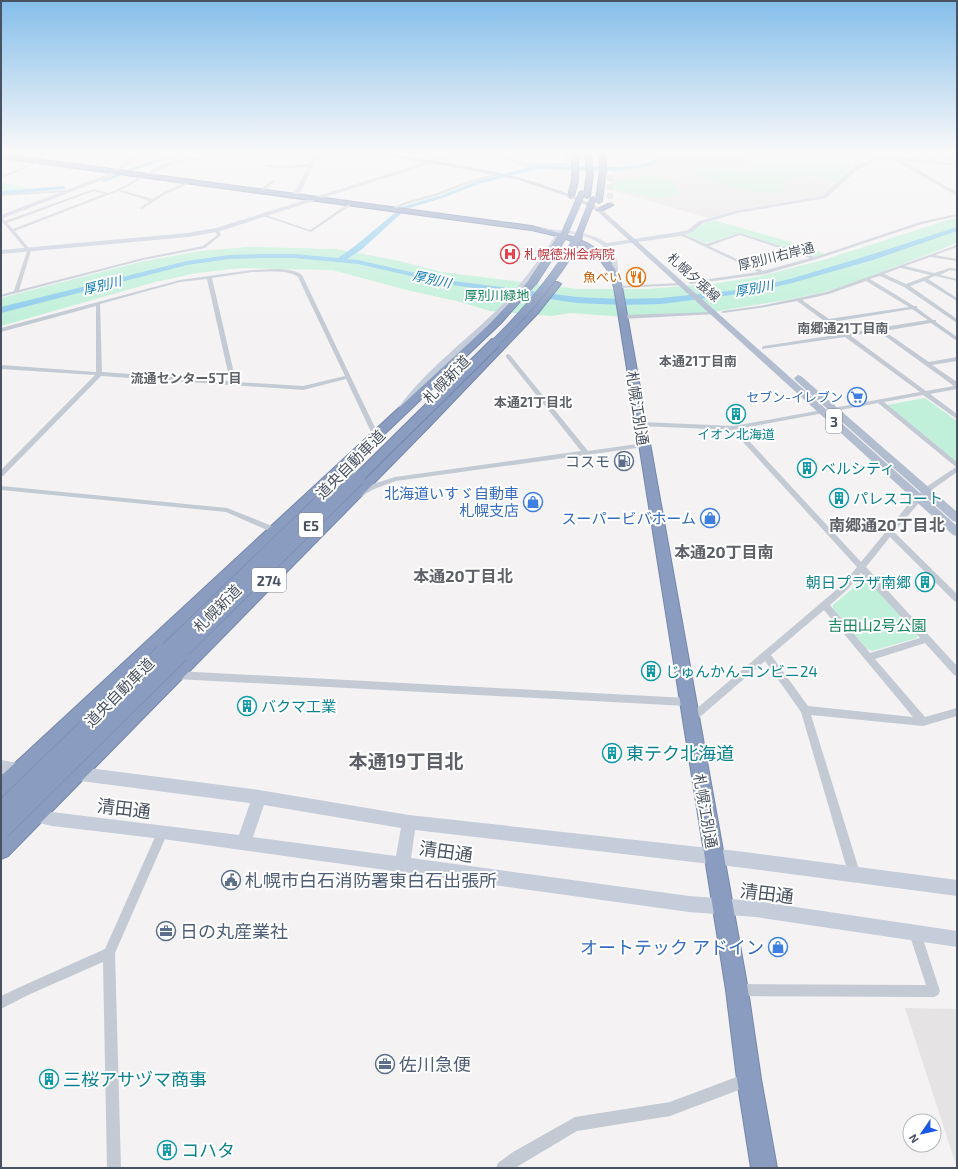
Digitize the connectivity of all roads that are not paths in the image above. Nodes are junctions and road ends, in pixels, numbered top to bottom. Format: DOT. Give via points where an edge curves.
graph roads {
  1 [pos="20,209"];
  2 [pos="44,209"];
  3 [pos="69,209"];
  4 [pos="289,209"];
  5 [pos="344,209"];
  6 [pos="388,209"];
  7 [pos="589,209"];
  8 [pos="591,209"];
  9 [pos="593,209"];
  10 [pos="595,209"];
  11 [pos="602,209"];
  12 [pos="604,209"];
  13 [pos="757,209"];
  14 [pos="398,210"];
  15 [pos="957,215"];
  16 [pos="1,216"];
  17 [pos="265,216"];
  18 [pos="5,222"];
  19 [pos="217,230"];
  20 [pos="12,231"];
  21 [pos="563,233"];
  22 [pos="680,234"];
  23 [pos="641,239"];
  24 [pos="633,240"];
  25 [pos="606,245"];
  26 [pos="705,246"];
  27 [pos="957,246"];
  28 [pos="27,248"];
  29 [pos="951,249"];
  30 [pos="957,250"];
  31 [pos="1,252"];
  32 [pos="931,256"];
  33 [pos="815,258"];
  34 [pos="957,260"];
  35 [pos="901,267"];
  36 [pos="957,270"];
  37 [pos="679,273"];
  38 [pos="763,273"];
  39 [pos="615,274"];
  40 [pos="880,274"];
  41 [pos="933,275"];
  42 [pos="209,277"];
  43 [pos="866,279"];
  44 [pos="924,279"];
  45 [pos="956,281"];
  46 [pos="687,283"];
  47 [pos="906,286"];
  48 [pos="618,288"];
  49 [pos="16,293"];
  50 [pos="1,296"];
  51 [pos="798,299"];
  52 [pos="957,300"];
  53 [pos="98,304"];
  54 [pos="915,307"];
  55 [pos="505,308"];
  56 [pos="717,311"];
  57 [pos="622,315"];
  58 [pos="828,321"];
  59 [pos="934,321"];
  60 [pos="957,321"];
  61 [pos="878,329"];
  62 [pos="1,330"];
  63 [pos="846,334"];
  64 [pos="957,339"];
  65 [pos="764,348"];
  66 [pos="508,356"];
  67 [pos="957,359"];
  68 [pos="929,364"];
  69 [pos="1,367"];
  70 [pos="99,374"];
  71 [pos="349,377"];
  72 [pos="233,382"];
  73 [pos="957,386"];
  74 [pos="925,393"];
  75 [pos="879,401"];
  76 [pos="834,410"];
  77 [pos="823,412"];
  78 [pos="956,416"];
  79 [pos="641,424"];
  80 [pos="734,428"];
  81 [pos="376,436"];
  82 [pos="644,445"];
  83 [pos="586,453"];
  84 [pos="957,465"];
  85 [pos="957,469"];
  86 [pos="1,474"];
  87 [pos="1,488"];
  88 [pos="927,491"];
  89 [pos="919,498"];
  90 [pos="348,501"];
  91 [pos="957,518"];
  92 [pos="275,531"];
  93 [pos="890,532"];
  94 [pos="957,532"];
  95 [pos="304,544"];
  96 [pos="861,568"];
  97 [pos="957,599"];
  98 [pos="825,605"];
  99 [pos="927,640"];
  100 [pos="766,654"];
  101 [pos="869,657"];
  102 [pos="957,672"];
  103 [pos="174,674"];
  104 [pos="687,702"];
  105 [pos="804,710"];
  106 [pos="957,712"];
  107 [pos="690,720"];
  108 [pos="923,722"];
  109 [pos="1,767"];
  110 [pos="20,769"];
  111 [pos="77,773"];
  112 [pos="1,788"];
  113 [pos="259,797"];
  114 [pos="1,811"];
  115 [pos="35,815"];
  116 [pos="409,822"];
  117 [pos="1,830"];
  118 [pos="163,832"];
  119 [pos="243,844"];
  120 [pos="1,849"];
  121 [pos="714,856"];
  122 [pos="402,864"];
  123 [pos="855,876"];
  124 [pos="957,888"];
  125 [pos="722,906"];
  126 [pos="915,933"];
  127 [pos="957,939"];
  128 [pos="109,953"];
  129 [pos="737,990"];
  130 [pos="1,1003"];
  131 [pos="749,1079"];
  132 [pos="114,1168"];
  133 [pos="503,1168"];
  134 [pos="764,1168"];
  1 -- 16 [label="street"];
  2 -- 18 [label="street"];
  3 -- 20 [label="street"];
  4 -- 17 [label="street"];
  5 -- 17 [label="street" via="311,231"];
  6 -- 14 [label="highway, 札幌江別通"];
  7 -- 55 [label="highway, 札幌新道 / 274, bridge" via="571,225 548,262"];
  8 -- 114 [label="highway, 道央自動車道 / E5, bridge" via="537,287 512,316"];
  9 -- 117 [label="highway, 道央自動車道 / E5, bridge" via="565,260 530,306"];
  10 -- 90 [label="highway, 札幌新道 / 274" via="593,221 571,264 536,310"];
  11 -- 24 [label="main road, 札幌夕張線 / 3"];
  12 -- 23 [label="main road, 札幌夕張線 / 3"];
  13 -- 22 [label="street" via="711,218"];
  14 -- 21 [label="highway, 札幌江別通"];
  15 -- 33 [label="street, 厚別川右岸通" via="922,223"];
  16 -- 18 [label="street"];
  17 -- 19 [label="street"];
  18 -- 20 [label="street"];
  19 -- 28 [label="street"];
  19 -- 49 [label="street" via="219,235 204,247 142,259"];
  20 -- 28 [label="street"];
  21 -- 25 [label="street" via="591,238"];
  21 -- 39 [label="highway, 札幌江別通" via="598,254"];
  21 -- 55 [label="street"];
  22 -- 23 [label="street"];
  22 -- 26 [label="street"];
  23 -- 24 [label="street"];
  23 -- 37 [label="main road, 札幌夕張線 / 3"];
  24 -- 25 [label="street"];
  24 -- 46 [label="main road, 札幌夕張線 / 3"];
  25 -- 39 [label="street" via="614,254"];
  26 -- 33 [label="street" via="740,234"];
  26 -- 38 [label="street"];
  27 -- 29 [label="street"];
  28 -- 31 [label="street"];
  28 -- 49 [label="street"];
  29 -- 30 [label="street"];
  29 -- 32 [label="street"];
  32 -- 34 [label="street"];
  32 -- 35 [label="street"];
  33 -- 38 [label="street, 厚別川右岸通"];
  35 -- 40 [label="street"];
  35 -- 41 [label="street"];
  36 -- 41 [label="street" via="950,269"];
  38 -- 46 [label="street, 厚別川右岸通"];
  39 -- 48 [label="highway, 札幌江別通"];
  40 -- 43 [label="street"];
  40 -- 47 [label="street"];
  41 -- 44 [label="street"];
  41 -- 45 [label="street"];
  42 -- 53 [label="street" via="173,282"];
  42 -- 71 [label="street" via="252,271 296,273 300,276"];
  42 -- 72 [label="street"];
  43 -- 51 [label="street" via="827,293"];
  43 -- 54 [label="street"];
  44 -- 47 [label="street"];
  44 -- 52 [label="street"];
  46 -- 48 [label="street, 厚別川右岸通"];
  46 -- 56 [label="main road, 札幌夕張線 / 3"];
  47 -- 60 [label="street"];
  48 -- 57 [label="highway, 札幌江別通"];
  49 -- 50 [label="street"];
  51 -- 56 [label="street"];
  51 -- 58 [label="street"];
  53 -- 62 [label="street"];
  53 -- 70 [label="street"];
  54 -- 58 [label="street"];
  54 -- 59 [label="street"];
  55 -- 81 [label="highway, 札幌新道 / 274"];
  56 -- 57 [label="street"];
  56 -- 65 [label="main road, 札幌夕張線 / 3"];
  56 -- 77 [label="main road, 札幌夕張線 / 3"];
  57 -- 79 [label="highway, 札幌江別通"];
  58 -- 63 [label="street"];
  59 -- 61 [label="street"];
  59 -- 64 [label="street"];
  61 -- 63 [label="street"];
  61 -- 68 [label="street"];
  63 -- 65 [label="street"];
  63 -- 74 [label="street"];
  65 -- 76 [label="main road, 札幌夕張線 / 3"];
  66 -- 83 [label="street"];
  67 -- 68 [label="street"];
  68 -- 73 [label="street"];
  69 -- 70 [label="street"];
  70 -- 72 [label="street"];
  70 -- 86 [label="street"];
  71 -- 72 [label="street" via="303,388"];
  71 -- 81 [label="street"];
  73 -- 74 [label="street"];
  74 -- 75 [label="street"];
  74 -- 78 [label="street"];
  75 -- 76 [label="street"];
  75 -- 84 [label="street"];
  76 -- 77 [label="street"];
  76 -- 88 [label="main road, 札幌夕張線 / 3"];
  77 -- 80 [label="street"];
  77 -- 89 [label="main road, 札幌夕張線 / 3"];
  79 -- 80 [label="street"];
  79 -- 82 [label="highway, 札幌江別通"];
  80 -- 96 [label="street"];
  81 -- 92 [label="highway, 札幌新道 / 274"];
  82 -- 83 [label="street"];
  82 -- 104 [label="highway, 札幌江別通"];
  83 -- 90 [label="street" via="395,479 372,487"];
  85 -- 88 [label="street"];
  87 -- 92 [label="street" via="228,510"];
  88 -- 89 [label="street"];
  88 -- 91 [label="main road, 札幌夕張線 / 3"];
  89 -- 93 [label="street"];
  89 -- 94 [label="main road, 札幌夕張線 / 3"];
  90 -- 95 [label="highway, 札幌新道 / 274"];
  92 -- 95 [label="street"];
  92 -- 110 [label="highway, 札幌新道 / 274" via="50,744"];
  93 -- 96 [label="street"];
  93 -- 97 [label="street"];
  95 -- 103 [label="highway, 札幌新道 / 274"];
  96 -- 98 [label="street"];
  96 -- 99 [label="street"];
  98 -- 100 [label="street"];
  98 -- 101 [label="street"];
  99 -- 101 [label="street"];
  99 -- 102 [label="street"];
  100 -- 105 [label="street"];
  100 -- 107 [label="street"];
  101 -- 108 [label="street"];
  103 -- 104 [label="street"];
  103 -- 111 [label="highway, 札幌新道 / 274"];
  104 -- 107 [label="highway, 札幌江別通"];
  105 -- 108 [label="street"];
  105 -- 123 [label="street"];
  106 -- 108 [label="street"];
  107 -- 121 [label="highway, 札幌江別通"];
  109 -- 110 [label="street, 清田通"];
  110 -- 111 [label="street, 清田通"];
  110 -- 112 [label="highway, 札幌新道 / 274"];
  111 -- 113 [label="street, 清田通"];
  111 -- 115 [label="highway, 札幌新道 / 274"];
  113 -- 116 [label="street, 清田通"];
  113 -- 119 [label="street"];
  114 -- 115 [label="street, 清田通"];
  115 -- 118 [label="street, 清田通"];
  115 -- 120 [label="highway, 札幌新道 / 274"];
  116 -- 121 [label="street, 清田通"];
  116 -- 122 [label="street"];
  118 -- 119 [label="street, 清田通"];
  118 -- 128 [label="street"];
  119 -- 122 [label="street, 清田通"];
  121 -- 123 [label="street, 清田通"];
  121 -- 125 [label="highway, 札幌江別通"];
  122 -- 125 [label="street, 清田通" via="689,904"];
  123 -- 124 [label="street, 清田通"];
  125 -- 126 [label="street, 清田通"];
  125 -- 129 [label="highway, 札幌江別通"];
  126 -- 127 [label="street, 清田通"];
  126 -- 129 [label="street" via="934,991"];
  128 -- 130 [label="street"];
  128 -- 132 [label="street"];
  129 -- 131 [label="highway, 札幌江別通"];
  131 -- 133 [label="street" via="670,1109 575,1124"];
  131 -- 134 [label="highway, 札幌江別通"];
}
